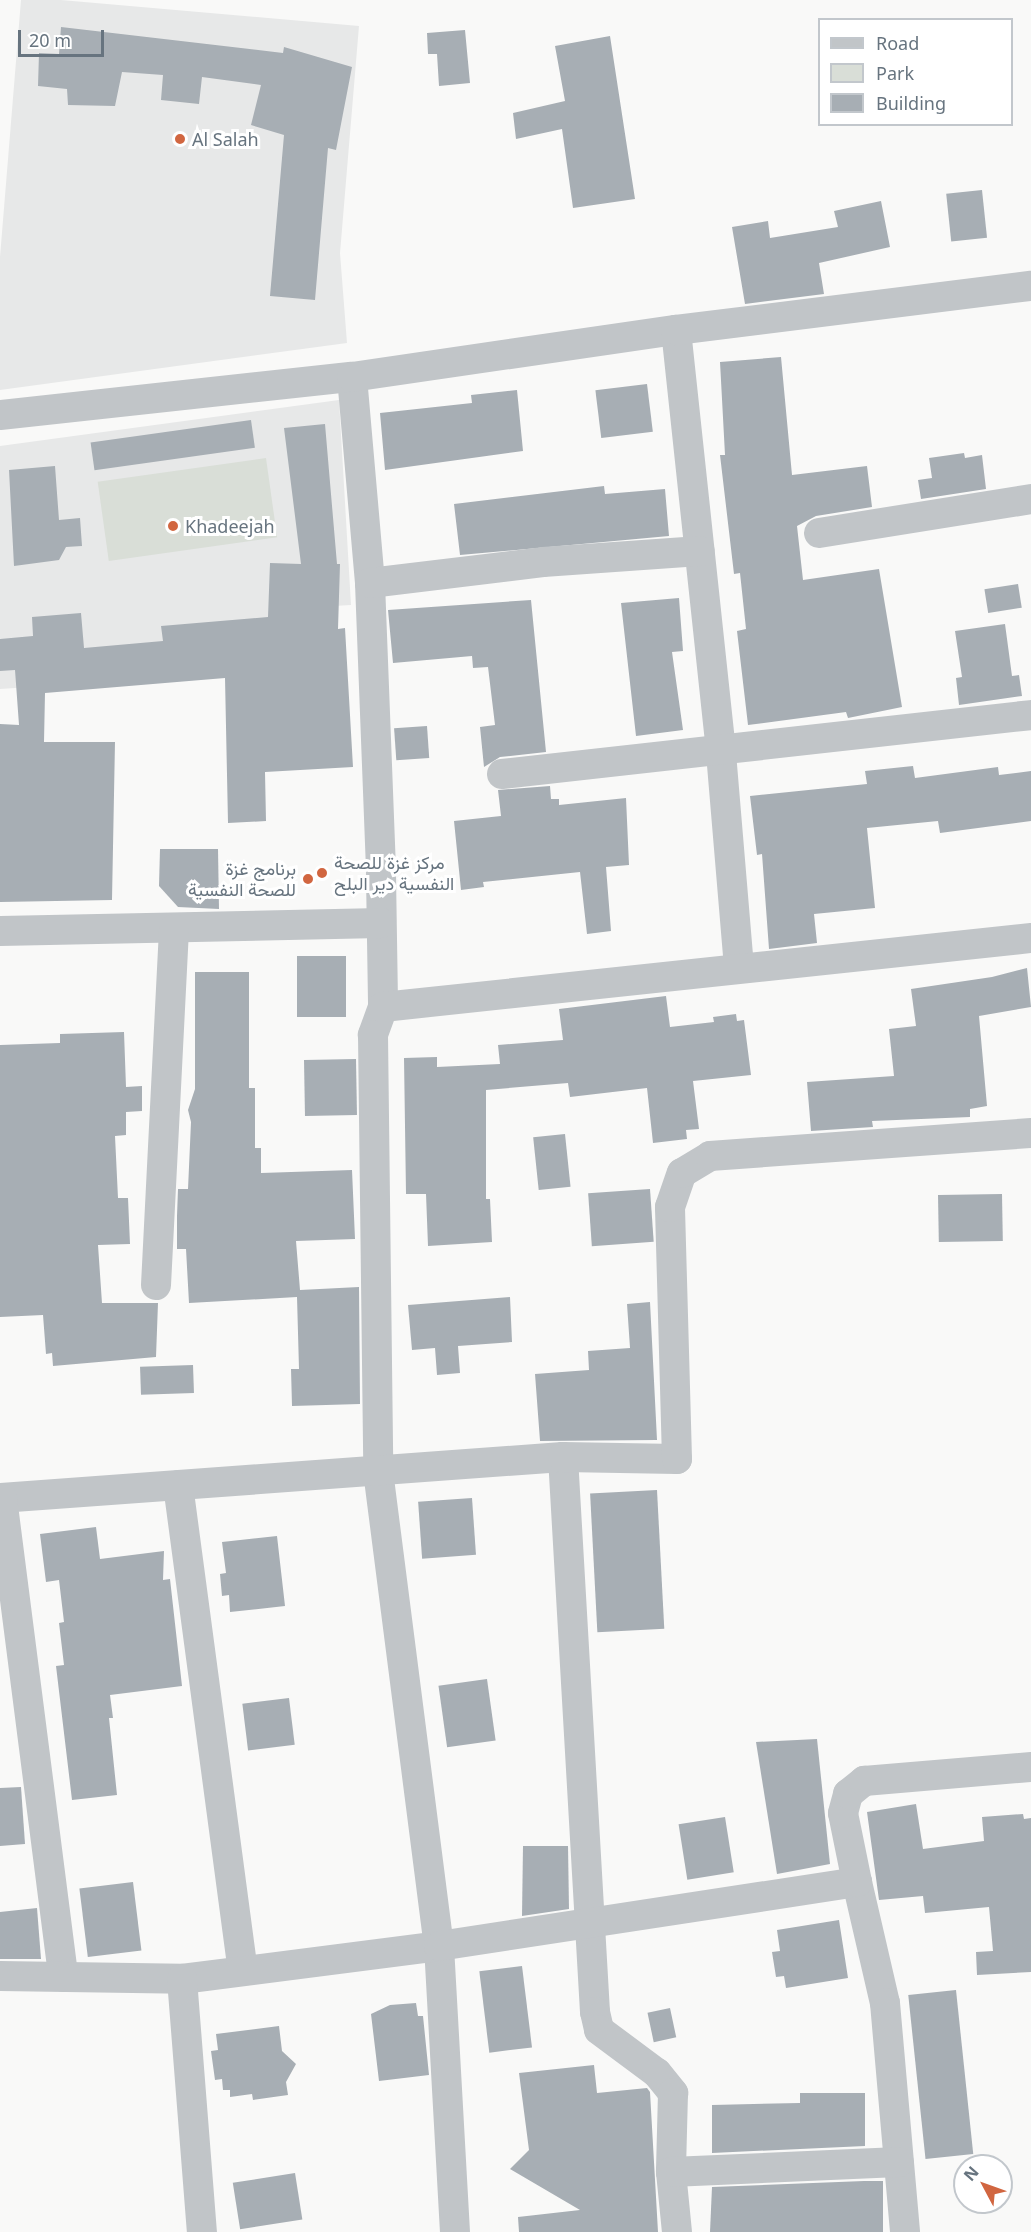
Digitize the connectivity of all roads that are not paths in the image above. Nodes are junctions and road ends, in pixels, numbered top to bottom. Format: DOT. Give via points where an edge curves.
graph roads {
  1 [pos="1031,286"];
  2 [pos="676,330"];
  3 [pos="352,377"];
  4 [pos="0,415"];
  5 [pos="1031,499"];
  6 [pos="819,533"];
  7 [pos="700,551"];
  8 [pos="370,583"];
  9 [pos="1031,715"];
  10 [pos="721,753"];
  11 [pos="502,774"];
  12 [pos="381,923"];
  13 [pos="174,928"];
  14 [pos="0,931"];
  15 [pos="1031,938"];
  16 [pos="739,967"];
  17 [pos="383,1007"];
  18 [pos="1031,1133"];
  19 [pos="156,1285"];
  20 [pos="563,1457"];
  21 [pos="378,1471"];
  22 [pos="178,1485"];
  23 [pos="1,1498"];
  24 [pos="1031,1767"];
  25 [pos="857,1882"];
  26 [pos="591,1922"];
  27 [pos="438,1946"];
  28 [pos="243,1970"];
  29 [pos="0,1976"];
  30 [pos="63,1977"];
  31 [pos="182,1979"];
  32 [pos="899,2162"];
  33 [pos="672,2172"];
  34 [pos="202,2232"];
  35 [pos="455,2232"];
  36 [pos="677,2232"];
  37 [pos="905,2232"];
  1 -- 2 [label="street"];
  2 -- 3 [label="street"];
  2 -- 7 [label="street"];
  3 -- 4 [label="street"];
  3 -- 8 [label="street"];
  5 -- 6 [label="street"];
  7 -- 8 [label="street" via="543,562"];
  7 -- 10 [label="street"];
  8 -- 12 [label="street"];
  9 -- 10 [label="street"];
  10 -- 11 [label="street"];
  10 -- 16 [label="street"];
  12 -- 13 [label="street"];
  12 -- 17 [label="street"];
  13 -- 14 [label="street"];
  13 -- 19 [label="street"];
  15 -- 16 [label="street"];
  16 -- 17 [label="street"];
  17 -- 21 [label="street" via="373,1035"];
  18 -- 20 [label="street" via="721,1155 690,1166 676,1183 670,1207 677,1459"];
  20 -- 21 [label="street"];
  20 -- 26 [label="street"];
  21 -- 22 [label="street"];
  21 -- 27 [label="street"];
  22 -- 23 [label="street"];
  22 -- 28 [label="street"];
  23 -- 30 [label="street"];
  24 -- 25 [label="street" via="864,1781 848,1794 843,1814"];
  25 -- 26 [label="street"];
  25 -- 32 [label="street" via="885,2003"];
  26 -- 27 [label="street"];
  26 -- 33 [label="street" via="599,2030 657,2073 673,2093"];
  27 -- 28 [label="street"];
  27 -- 35 [label="street"];
  28 -- 31 [label="street"];
  29 -- 30 [label="street"];
  30 -- 31 [label="street"];
  31 -- 34 [label="street"];
  32 -- 33 [label="street"];
  32 -- 37 [label="street"];
  33 -- 36 [label="street"];
}
